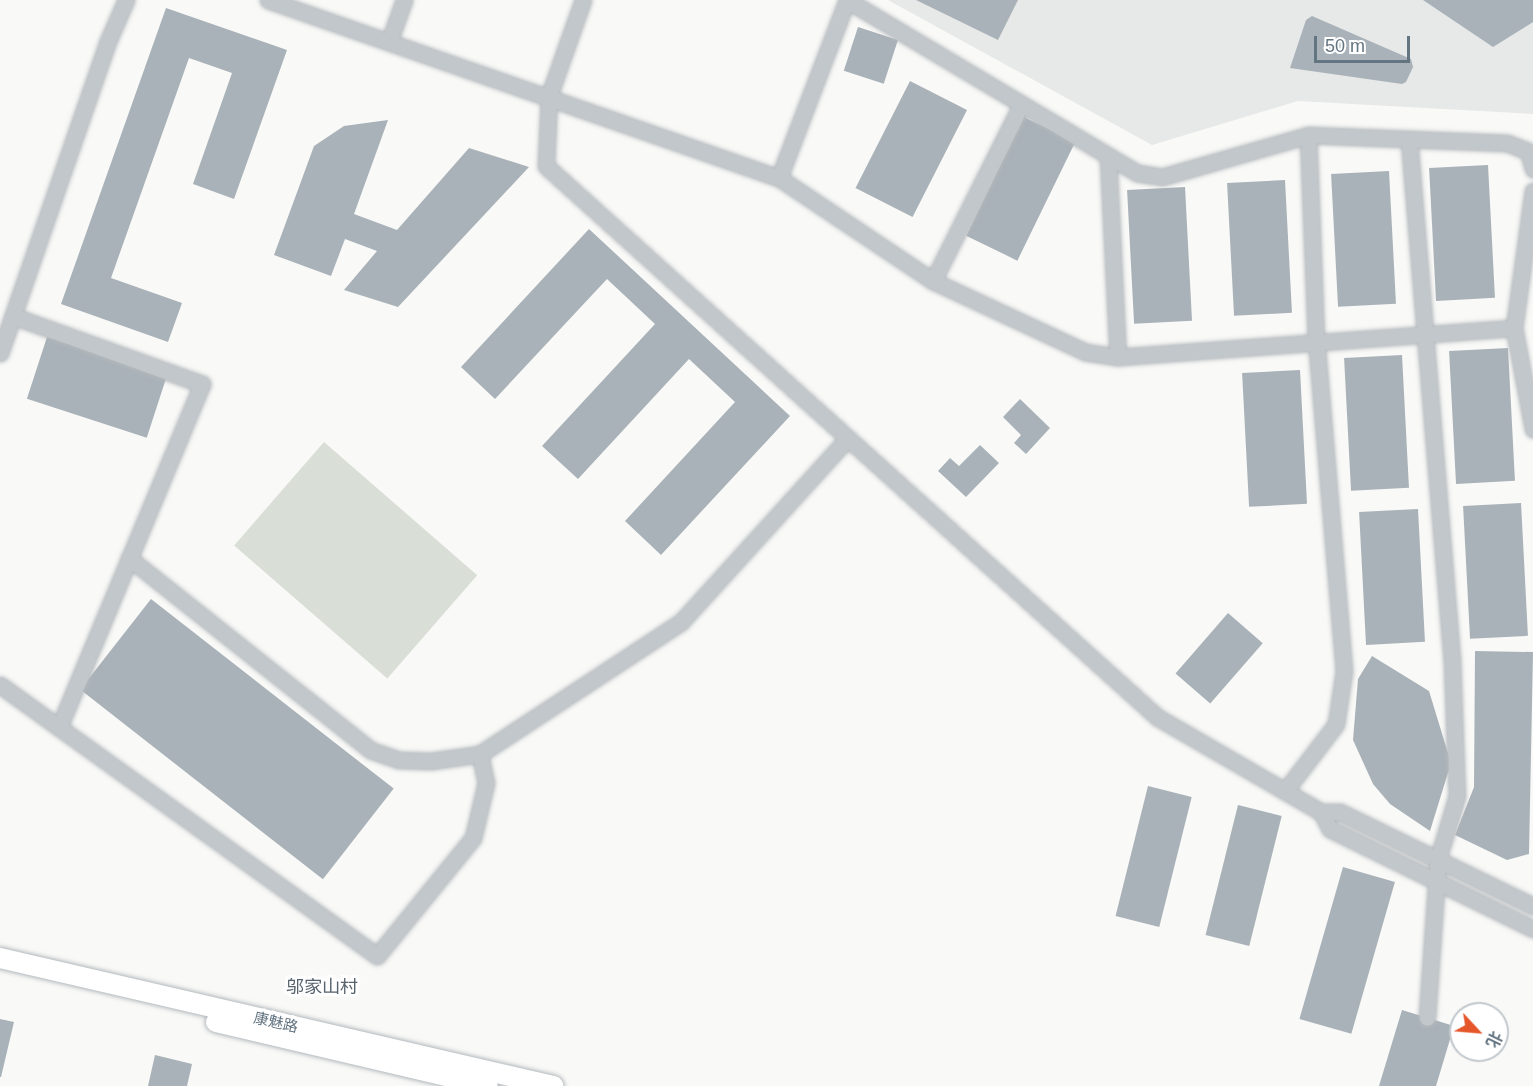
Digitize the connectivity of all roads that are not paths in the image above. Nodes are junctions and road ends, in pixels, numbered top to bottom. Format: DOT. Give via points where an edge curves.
graph roads {
  1 [pos="126,0"];
  2 [pos="268,0"];
  3 [pos="404,0"];
  4 [pos="583,0"];
  5 [pos="847,0"];
  6 [pos="389,42"];
  7 [pos="549,96"];
  8 [pos="1021,105"];
  9 [pos="1308,135"];
  10 [pos="1409,140"];
  11 [pos="1108,156"];
  12 [pos="1533,169"];
  13 [pos="779,178"];
  14 [pos="1533,191"];
  15 [pos="933,281"];
  16 [pos="13,316"];
  17 [pos="1514,328"];
  18 [pos="1422,334"];
  19 [pos="1316,341"];
  20 [pos="0,353"];
  21 [pos="1118,357"];
  22 [pos="1533,429"];
  23 [pos="848,438"];
  24 [pos="129,558"];
  25 [pos="0,685"];
  26 [pos="59,727"];
  27 [pos="480,754"];
  28 [pos="1286,791"];
  29 [pos="1321,812"];
  30 [pos="1438,860"];
  31 [pos="1435,880"];
  32 [pos="1533,906"];
  33 [pos="1533,929"];
  34 [pos="0,958"];
  35 [pos="0,972"];
  36 [pos="1427,1018"];
  37 [pos="488,1086"];
  38 [pos="553,1086"];
  1 -- 16 [label="street"];
  2 -- 6 [label="street"];
  3 -- 6 [label="street"];
  4 -- 7 [label="street"];
  5 -- 8 [label="street"];
  5 -- 13 [label="street"];
  6 -- 7 [label="street"];
  7 -- 13 [label="street"];
  7 -- 23 [label="street" via="546,166"];
  8 -- 11 [label="street"];
  8 -- 15 [label="street"];
  9 -- 10 [label="street"];
  9 -- 11 [label="street" via="1162,177 1137,173"];
  9 -- 19 [label="street"];
  10 -- 12 [label="street" via="1507,143 1528,151"];
  10 -- 18 [label="street"];
  11 -- 21 [label="street"];
  13 -- 15 [label="street"];
  14 -- 17 [label="street"];
  15 -- 21 [label="street" via="1085,352"];
  16 -- 20 [label="street"];
  16 -- 24 [label="street" via="202,384"];
  17 -- 18 [label="street"];
  17 -- 22 [label="street"];
  18 -- 19 [label="street"];
  18 -- 30 [label="street" via="1452,661 1457,796"];
  19 -- 21 [label="street"];
  19 -- 28 [label="street" via="1344,671 1336,724"];
  23 -- 27 [label="street" via="681,622"];
  23 -- 28 [label="street" via="1157,717"];
  24 -- 26 [label="street"];
  24 -- 27 [label="street" via="370,750 399,760"];
  25 -- 26 [label="street"];
  26 -- 27 [label="street" via="376,956 473,838 486,783"];
  28 -- 29 [label="street"];
  29 -- 30 [label="street" via="1340,812"];
  29 -- 31 [label="street" via="1330,829"];
  30 -- 31 [label="street"];
  30 -- 32 [label="street"];
  31 -- 33 [label="street"];
  31 -- 36 [label="street"];
  34 -- 38 [label="main road, 康魅路"];
  35 -- 37 [label="main road, 康魅路"];
}
